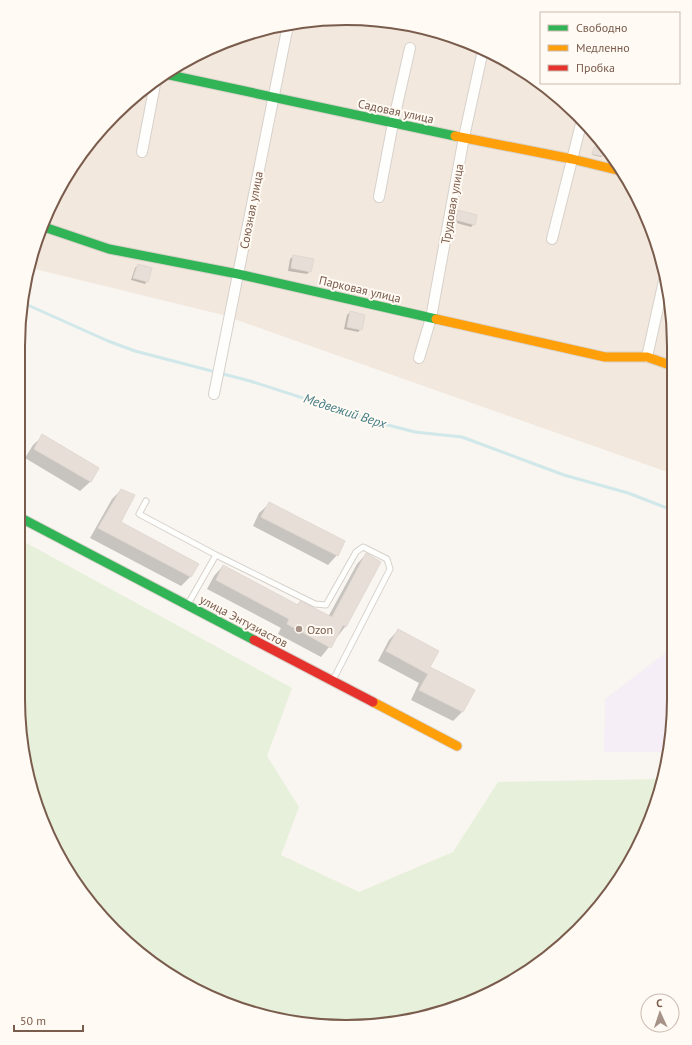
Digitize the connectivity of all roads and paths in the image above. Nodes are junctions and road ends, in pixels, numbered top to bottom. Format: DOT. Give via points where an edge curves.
graph roads {
  1 [pos="287,30"];
  2 [pos="410,48"];
  3 [pos="482,55"];
  4 [pos="173,76"];
  5 [pos="154,89"];
  6 [pos="274,98"];
  7 [pos="393,123"];
  8 [pos="580,127"];
  9 [pos="464,137"];
  10 [pos="142,152"];
  11 [pos="572,159"];
  12 [pos="614,169"];
  13 [pos="379,197"];
  14 [pos="47,228"];
  15 [pos="552,239"];
  16 [pos="238,274"];
  17 [pos="662,290"];
  18 [pos="431,318"];
  19 [pos="647,357"];
  20 [pos="419,358"];
  21 [pos="667,364"];
  22 [pos="214,394"];
  23 [pos="146,501"];
  24 [pos="25,520"];
  25 [pos="216,555"];
  26 [pos="188,605"];
  27 [pos="332,681"];
  28 [pos="456,746"];
  1 -- 6 [label="street, Союзная улица"];
  2 -- 7 [label="street"];
  3 -- 9 [label="street, Трудовая улица"];
  4 -- 6 [label="street, Садовая улица"];
  5 -- 10 [label="street"];
  6 -- 7 [label="street, Садовая улица"];
  6 -- 16 [label="street, Союзная улица"];
  7 -- 9 [label="street, Садовая улица"];
  7 -- 13 [label="street"];
  8 -- 11 [label="street"];
  9 -- 11 [label="street, Садовая улица"];
  9 -- 18 [label="street, Трудовая улица"];
  11 -- 12 [label="street, Садовая улица"];
  11 -- 15 [label="street"];
  14 -- 16 [label="street, Парковая улица" via="109,249"];
  16 -- 18 [label="street, Парковая улица"];
  16 -- 22 [label="street, Союзная улица"];
  17 -- 19 [label="street"];
  18 -- 19 [label="street, Парковая улица" via="605,357"];
  18 -- 20 [label="street, Трудовая улица"];
  19 -- 21 [label="street, Парковая улица"];
  23 -- 25 [label="lane" via="139,514"];
  24 -- 26 [label="street, улица Энтузиастов"];
  25 -- 26 [label="lane"];
  25 -- 27 [label="lane" via="315,604 326,605 356,552 363,547 387,559 390,569"];
  26 -- 27 [label="street, улица Энтузиастов"];
  27 -- 28 [label="street, улица Энтузиастов"];
}
